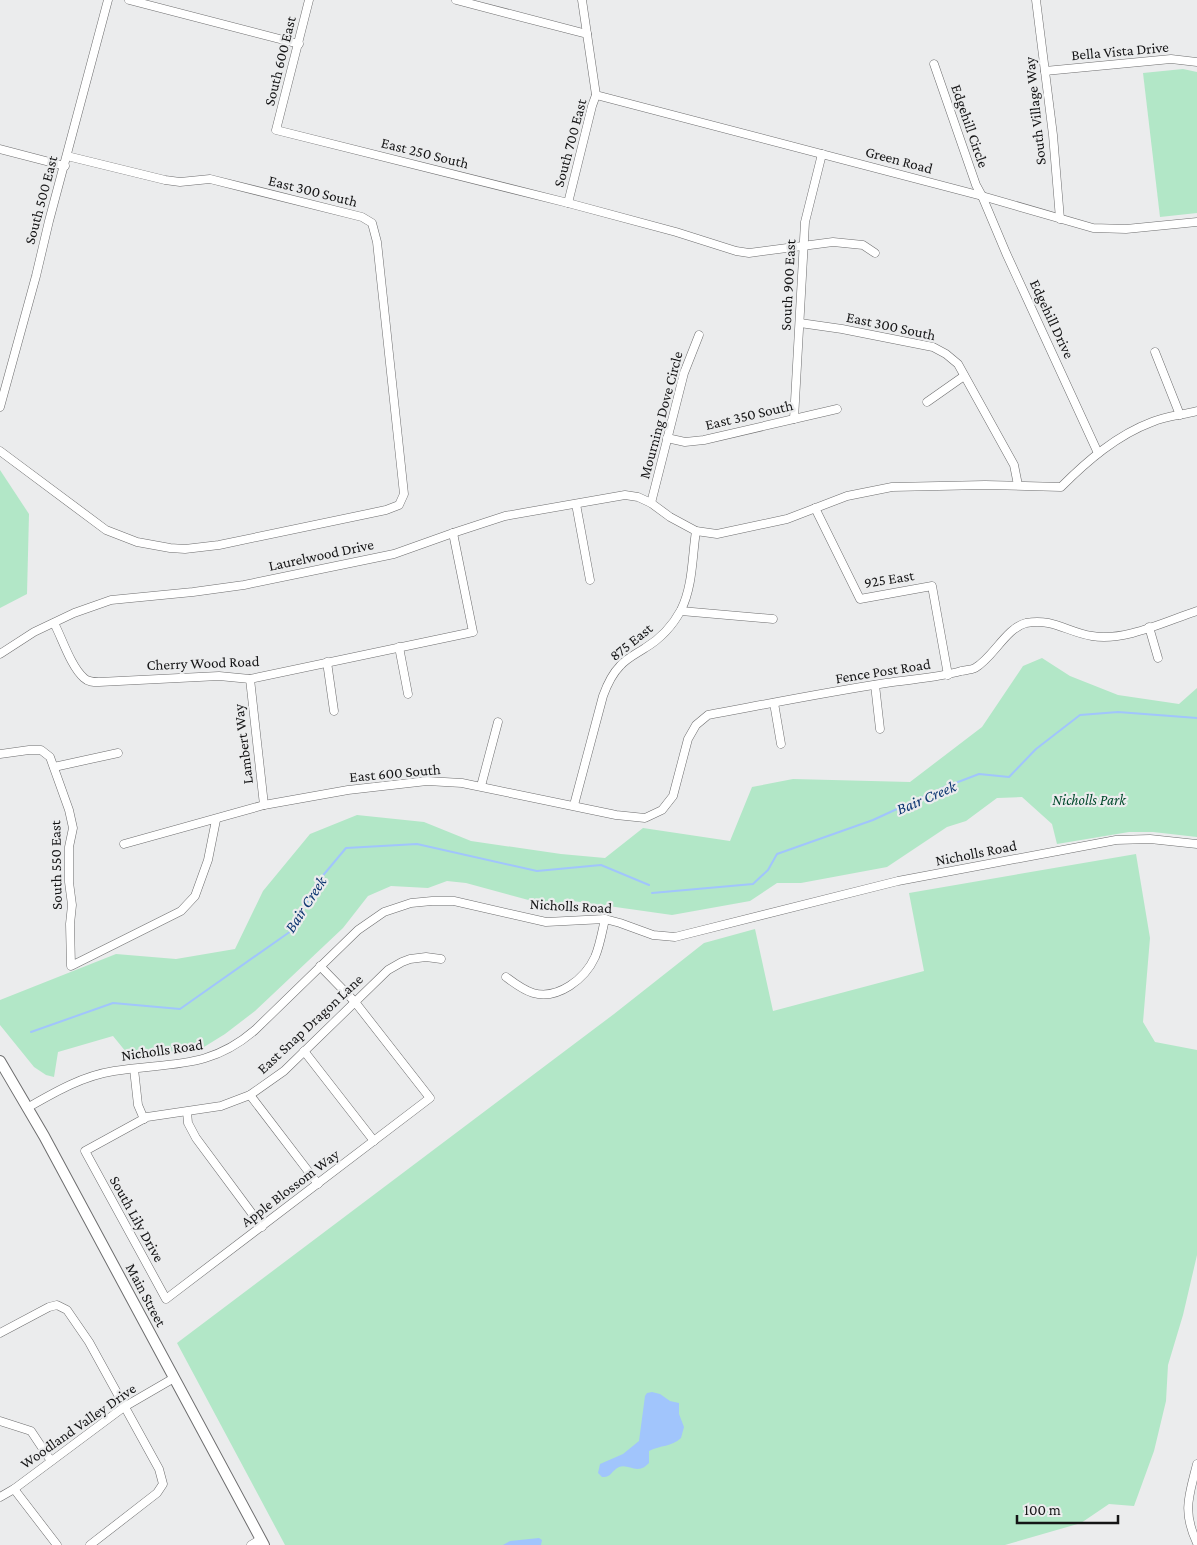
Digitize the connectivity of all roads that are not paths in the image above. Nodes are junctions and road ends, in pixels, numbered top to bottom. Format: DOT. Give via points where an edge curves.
graph roads {
  1 [pos="108,0"];
  2 [pos="129,0"];
  3 [pos="309,0"];
  4 [pos="456,0"];
  5 [pos="582,0"];
  6 [pos="1036,0"];
  7 [pos="587,34"];
  8 [pos="299,44"];
  9 [pos="1197,62"];
  10 [pos="934,64"];
  11 [pos="1045,71"];
  12 [pos="596,95"];
  13 [pos="276,130"];
  14 [pos="0,150"];
  15 [pos="822,154"];
  16 [pos="67,156"];
  17 [pos="64,166"];
  18 [pos="982,196"];
  19 [pos="568,203"];
  20 [pos="1060,219"];
  21 [pos="1197,222"];
  22 [pos="804,246"];
  23 [pos="874,253"];
  24 [pos="800,323"];
  25 [pos="699,336"];
  26 [pos="1155,352"];
  27 [pos="964,376"];
  28 [pos="927,402"];
  29 [pos="0,407"];
  30 [pos="837,408"];
  31 [pos="1197,411"];
  32 [pos="1180,415"];
  33 [pos="794,419"];
  34 [pos="668,438"];
  35 [pos="0,451"];
  36 [pos="1098,453"];
  37 [pos="1018,485"];
  38 [pos="651,503"];
  39 [pos="576,504"];
  40 [pos="815,508"];
  41 [pos="696,531"];
  42 [pos="453,533"];
  43 [pos="590,580"];
  44 [pos="681,611"];
  45 [pos="1197,611"];
  46 [pos="774,619"];
  47 [pos="54,623"];
  48 [pos="1149,627"];
  49 [pos="399,647"];
  50 [pos="0,654"];
  51 [pos="1158,658"];
  52 [pos="327,662"];
  53 [pos="948,675"];
  54 [pos="250,678"];
  55 [pos="875,685"];
  56 [pos="408,694"];
  57 [pos="774,703"];
  58 [pos="334,710"];
  59 [pos="498,722"];
  60 [pos="880,729"];
  61 [pos="781,744"];
  62 [pos="118,752"];
  63 [pos="0,754"];
  64 [pos="54,767"];
  65 [pos="481,786"];
  66 [pos="264,805"];
  67 [pos="574,805"];
  68 [pos="616,815"];
  69 [pos="216,820"];
  70 [pos="124,844"];
  71 [pos="1197,844"];
  72 [pos="605,919"];
  73 [pos="441,959"];
  74 [pos="320,966"];
  75 [pos="506,977"];
  76 [pos="355,1002"];
  77 [pos="304,1051"];
  78 [pos="0,1061"];
  79 [pos="134,1069"];
  80 [pos="250,1095"];
  81 [pos="27,1108"];
  82 [pos="186,1112"];
  83 [pos="144,1119"];
  84 [pos="374,1141"];
  85 [pos="84,1152"];
  86 [pos="318,1184"];
  87 [pos="262,1227"];
  88 [pos="166,1299"];
  89 [pos="0,1333"];
  90 [pos="174,1378"];
  91 [pos="124,1407"];
  92 [pos="0,1421"];
  93 [pos="51,1461"];
  94 [pos="1197,1464"];
  95 [pos="14,1489"];
  96 [pos="0,1497"];
  97 [pos="263,1542"];
  98 [pos="1197,1543"];
  99 [pos="57,1545"];
  100 [pos="90,1545"];
  101 [pos="251,1545"];
  1 -- 16 [label="street, South 500 East"];
  2 -- 8 [label="street"];
  3 -- 8 [label="street, South 600 East"];
  4 -- 7 [label="street"];
  5 -- 7 [label="street, South 700 East"];
  6 -- 11 [label="street, South Village Way"];
  7 -- 12 [label="street, South 700 East"];
  8 -- 13 [label="street, South 600 East"];
  9 -- 11 [label="street, Bella Vista Drive" via="1171,59"];
  10 -- 18 [label="street, Edgehill Circle"];
  11 -- 20 [label="street, South Village Way"];
  12 -- 15 [label="street, Green Road"];
  12 -- 19 [label="street, South 700 East"];
  13 -- 19 [label="street, East 250 South"];
  14 -- 17 [label="street"];
  15 -- 18 [label="street, Green Road"];
  15 -- 22 [label="street, South 900 East" via="805,222"];
  16 -- 17 [label="street, South 500 East"];
  16 -- 35 [label="street, East 300 South" via="165,180 210,179 362,217 372,223 377,242 404,494 398,505 386,510 198,549 170,548 138,542 106,530"];
  17 -- 29 [label="street, South 500 East"];
  18 -- 20 [label="street, Green Road"];
  18 -- 36 [label="street, Edgehill Drive"];
  19 -- 22 [label="street, East 250 South" via="736,251 749,253"];
  20 -- 21 [label="street, Green Road" via="1093,228 1126,229"];
  22 -- 23 [label="street" via="833,242 863,245"];
  22 -- 24 [label="street, South 900 East"];
  24 -- 27 [label="street, East 300 South" via="933,347 958,364"];
  24 -- 33 [label="street, South 900 East"];
  25 -- 34 [label="street, Mourning Dove Circle" via="684,373"];
  26 -- 32 [label="street"];
  27 -- 28 [label="street"];
  27 -- 37 [label="street, East 300 South" via="1014,465"];
  30 -- 33 [label="street, East 350 South"];
  31 -- 32 [label="street"];
  32 -- 36 [label="street" via="1136,429"];
  33 -- 34 [label="street, East 350 South" via="704,440 685,442"];
  34 -- 38 [label="street, Mourning Dove Circle"];
  36 -- 37 [label="street" via="1061,487"];
  37 -- 40 [label="street" via="892,488 847,496"];
  38 -- 39 [label="street, Laurelwood Drive" via="625,495"];
  38 -- 41 [label="street, Laurelwood Drive"];
  39 -- 42 [label="street, Laurelwood Drive" via="505,516"];
  39 -- 43 [label="street"];
  40 -- 41 [label="street" via="787,519 735,531 716,534"];
  40 -- 53 [label="street, 925 East" via="860,599 932,586"];
  41 -- 44 [label="street, 875 East" via="691,578"];
  42 -- 47 [label="street, Laurelwood Drive" via="394,554 244,585 111,600"];
  42 -- 49 [label="street, Cherry Wood Road" via="474,632"];
  44 -- 46 [label="street"];
  44 -- 67 [label="street, 875 East" via="656,641 619,666 609,681"];
  45 -- 48 [label="street, Fence Post Road"];
  47 -- 50 [label="street, Laurelwood Drive"];
  47 -- 54 [label="street, Cherry Wood Road" via="74,665 89,682 219,676"];
  48 -- 51 [label="street"];
  48 -- 53 [label="street, Fence Post Road" via="1120,636 1093,636 1056,624 1023,624 1004,638 975,668"];
  49 -- 52 [label="street, Cherry Wood Road"];
  49 -- 56 [label="street"];
  52 -- 54 [label="street, Cherry Wood Road"];
  52 -- 58 [label="street"];
  53 -- 55 [label="street, Fence Post Road"];
  54 -- 66 [label="street, Lambert Way"];
  55 -- 57 [label="street, Fence Post Road"];
  55 -- 60 [label="street"];
  57 -- 61 [label="street"];
  57 -- 68 [label="street, Fence Post Road" via="708,715 696,725 688,739 673,796 662,810 645,818"];
  59 -- 65 [label="street"];
  62 -- 64 [label="street"];
  63 -- 64 [label="street" via="41,750 50,757"];
  64 -- 69 [label="street, South 550 East" via="73,828 69,847 71,966 181,911 195,896 208,860"];
  65 -- 66 [label="street, East 600 South" via="427,781 348,790"];
  65 -- 67 [label="street, East 600 South"];
  66 -- 69 [label="street, East 600 South"];
  67 -- 68 [label="street, East 600 South"];
  69 -- 70 [label="street, East 600 South"];
  71 -- 72 [label="street, Nicholls Road" via="1150,839 1116,840 898,882 675,937 654,935"];
  72 -- 74 [label="street, Nicholls Road" via="546,922 454,901 421,902 375,917"];
  72 -- 75 [label="street" via="594,959 580,978 565,989 550,994 533,993"];
  73 -- 76 [label="street, East Snap Dragon Lane" via="419,958 395,965"];
  74 -- 76 [label="street"];
  74 -- 79 [label="street, Nicholls Road" via="255,1030 223,1053 197,1061"];
  76 -- 77 [label="street, East Snap Dragon Lane"];
  76 -- 84 [label="street, Apple Blossom Way" via="430,1098"];
  77 -- 80 [label="street, East Snap Dragon Lane"];
  77 -- 84 [label="street"];
  78 -- 81 [label="main road, Main Street"];
  79 -- 81 [label="street, Nicholls Road" via="115,1070 86,1078"];
  79 -- 83 [label="street" via="138,1105"];
  80 -- 82 [label="street, East Snap Dragon Lane" via="221,1106"];
  80 -- 86 [label="street"];
  81 -- 90 [label="main road, Main Street"];
  82 -- 83 [label="street, East Snap Dragon Lane"];
  82 -- 87 [label="street" via="196,1138"];
  83 -- 85 [label="street, East Snap Dragon Lane"];
  84 -- 86 [label="street, Apple Blossom Way"];
  85 -- 88 [label="street, South Lily Drive"];
  86 -- 87 [label="street, Apple Blossom Way"];
  87 -- 88 [label="street, Apple Blossom Way"];
  89 -- 91 [label="street" via="49,1306 57,1305 67,1310 89,1342"];
  90 -- 91 [label="street, Woodland Valley Drive"];
  90 -- 97 [label="main road, Main Street"];
  91 -- 93 [label="street, Woodland Valley Drive"];
  91 -- 100 [label="street" via="159,1469 163,1484 157,1493"];
  92 -- 93 [label="street" via="31,1431"];
  93 -- 95 [label="street, Woodland Valley Drive"];
  94 -- 98 [label="street" via="1187,1509 1189,1526"];
  95 -- 96 [label="street, Woodland Valley Drive"];
  95 -- 99 [label="street"];
  97 -- 101 [label="street"];
}
